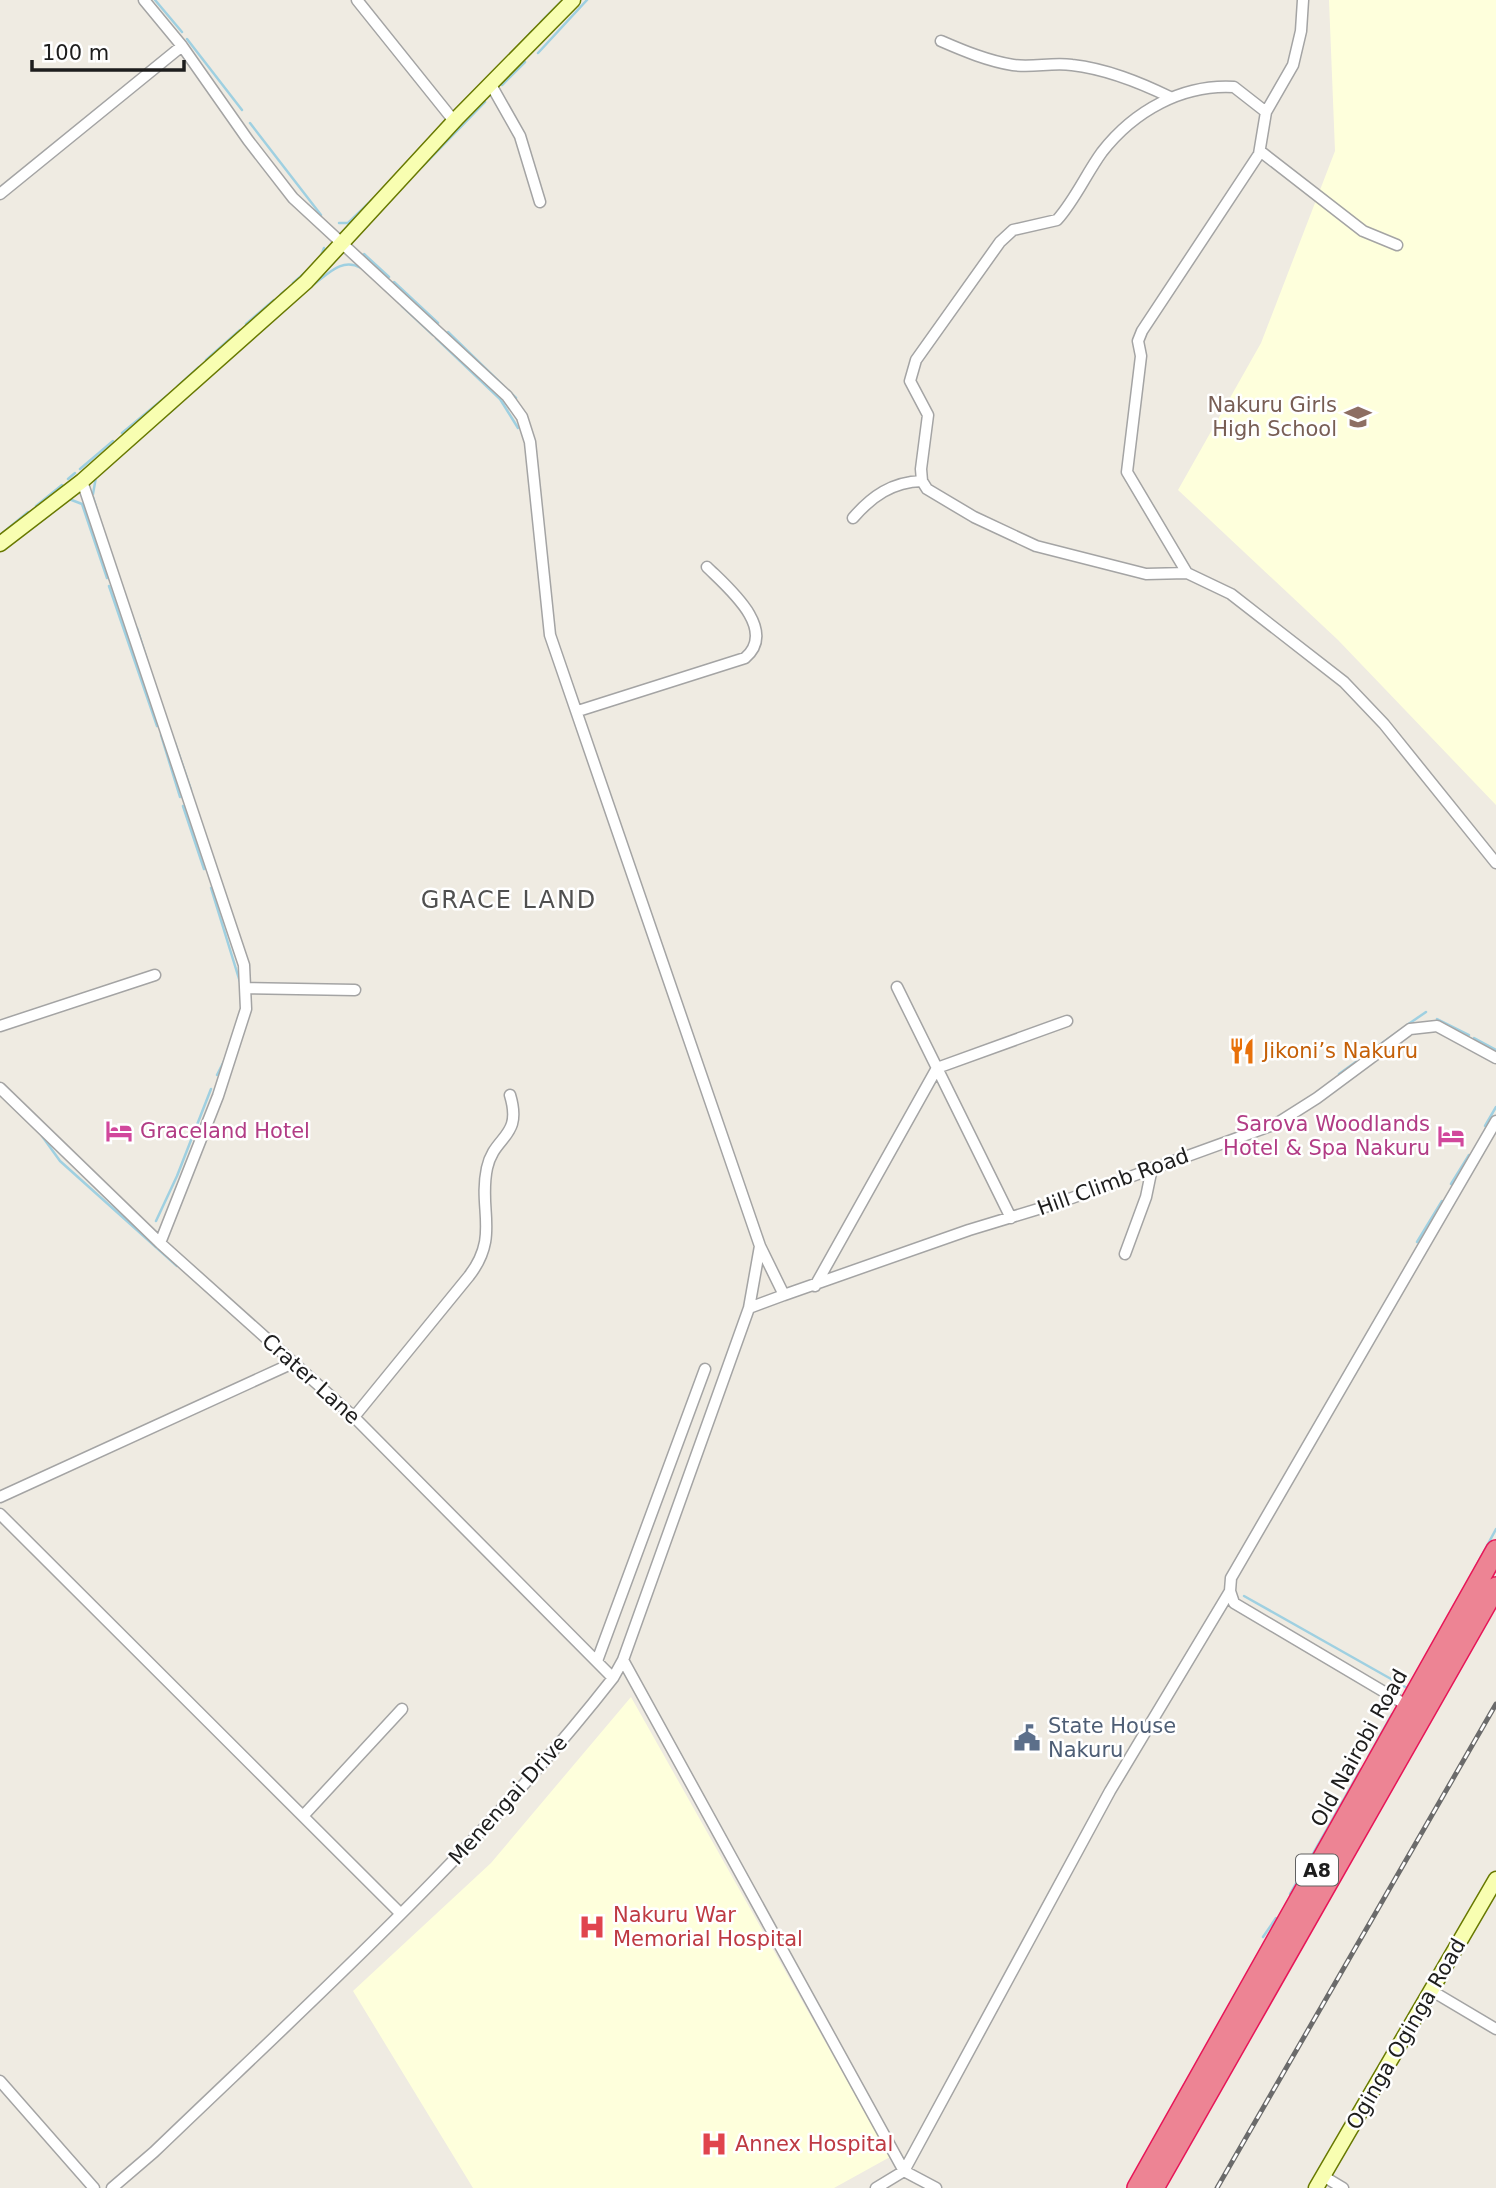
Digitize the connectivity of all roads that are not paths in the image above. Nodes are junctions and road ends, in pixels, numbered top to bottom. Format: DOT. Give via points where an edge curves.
graph roads {
  1 [pos="144,0"];
  2 [pos="357,0"];
  3 [pos="573,0"];
  4 [pos="1303,0"];
  5 [pos="941,41"];
  6 [pos="182,46"];
  7 [pos="490,83"];
  8 [pos="1170,97"];
  9 [pos="1266,112"];
  10 [pos="454,121"];
  11 [pos="1260,151"];
  12 [pos="0,194"];
  13 [pos="540,202"];
  14 [pos="344,243"];
  15 [pos="1397,245"];
  16 [pos="82,481"];
  17 [pos="922,481"];
  18 [pos="853,518"];
  19 [pos="0,544"];
  20 [pos="706,567"];
  21 [pos="1187,573"];
  22 [pos="578,711"];
  23 [pos="1496,863"];
  24 [pos="155,975"];
  25 [pos="897,987"];
  26 [pos="247,988"];
  27 [pos="355,990"];
  28 [pos="1067,1021"];
  29 [pos="0,1026"];
  30 [pos="1496,1058"];
  31 [pos="937,1068"];
  32 [pos="0,1088"];
  33 [pos="510,1096"];
  34 [pos="1496,1121"];
  35 [pos="1152,1168"];
  36 [pos="1011,1218"];
  37 [pos="160,1243"];
  38 [pos="760,1247"];
  39 [pos="1125,1254"];
  40 [pos="815,1286"];
  41 [pos="784,1295"];
  42 [pos="749,1308"];
  43 [pos="293,1363"];
  44 [pos="705,1370"];
  45 [pos="354,1417"];
  46 [pos="0,1497"];
  47 [pos="0,1514"];
  48 [pos="1496,1550"];
  49 [pos="1496,1587"];
  50 [pos="1230,1591"];
  51 [pos="623,1660"];
  52 [pos="597,1661"];
  53 [pos="613,1678"];
  54 [pos="1408,1706"];
  55 [pos="402,1709"];
  56 [pos="303,1816"];
  57 [pos="1496,1879"];
  58 [pos="400,1913"];
  59 [pos="1432,1991"];
  60 [pos="1496,2029"];
  61 [pos="0,2081"];
  62 [pos="904,2171"];
  63 [pos="1320,2182"];
  64 [pos="94,2188"];
  65 [pos="112,2188"];
  66 [pos="876,2188"];
  67 [pos="936,2188"];
  68 [pos="1137,2188"];
  69 [pos="1154,2188"];
  70 [pos="1343,2188"];
  1 -- 6 [label="street"];
  2 -- 10 [label="street"];
  3 -- 7 [label="street"];
  4 -- 9 [label="street" via="1293,65"];
  5 -- 8 [label="street" via="1013,65 1093,68 1136,80"];
  6 -- 12 [label="street"];
  6 -- 14 [label="street" via="293,198"];
  7 -- 10 [label="street"];
  7 -- 13 [label="street" via="520,136"];
  8 -- 9 [label="street" via="1234,86"];
  8 -- 17 [label="street" via="1103,152 1057,220 1013,230 1000,242 916,360 910,381 928,415"];
  9 -- 11 [label="street"];
  10 -- 14 [label="street"];
  11 -- 15 [label="street" via="1363,231"];
  11 -- 21 [label="street" via="1138,341 1141,356 1127,472"];
  14 -- 16 [label="street"];
  14 -- 22 [label="street" via="507,396 522,417 530,442 550,635"];
  16 -- 19 [label="street"];
  16 -- 26 [label="street" via="244,965"];
  17 -- 18 [label="street" via="908,481 876,494"];
  17 -- 21 [label="street" via="927,489 974,517 1036,546 1146,574"];
  20 -- 22 [label="street" via="750,614 755,637 751,652 745,658"];
  21 -- 23 [label="street" via="1231,594 1344,682 1384,724"];
  22 -- 38 [label="street"];
  24 -- 29 [label="street"];
  25 -- 31 [label="street"];
  26 -- 27 [label="street"];
  26 -- 37 [label="street" via="246,1009 218,1096"];
  28 -- 31 [label="street"];
  30 -- 35 [label="street, Hill Climb Road" via="1437,1026 1410,1029 1286,1119"];
  31 -- 36 [label="street"];
  31 -- 40 [label="street"];
  32 -- 37 [label="street, Crater Lane"];
  33 -- 45 [label="street" via="515,1119 487,1168 485,1252"];
  34 -- 50 [label="street" via="1231,1578"];
  35 -- 36 [label="street, Hill Climb Road"];
  35 -- 39 [label="street"];
  36 -- 40 [label="street, Hill Climb Road"];
  37 -- 43 [label="street, Crater Lane"];
  38 -- 41 [label="street"];
  38 -- 42 [label="street, Menengai Drive"];
  40 -- 41 [label="street, Hill Climb Road"];
  41 -- 42 [label="street, Hill Climb Road"];
  42 -- 51 [label="street, Menengai Drive"];
  43 -- 45 [label="street, Crater Lane"];
  43 -- 46 [label="street"];
  44 -- 52 [label="street"];
  45 -- 52 [label="street, Crater Lane"];
  47 -- 56 [label="street"];
  48 -- 54 [label="highway, Old Nairobi Road / A8"];
  49 -- 69 [label="highway, Old Nairobi Road / A8"];
  50 -- 54 [label="street" via="1234,1603"];
  50 -- 62 [label="street" via="1110,1791"];
  51 -- 53 [label="street, Menengai Drive"];
  51 -- 62 [label="street"];
  52 -- 53 [label="street, Crater Lane"];
  53 -- 58 [label="street, Menengai Drive" via="498,1814"];
  54 -- 68 [label="highway, Old Nairobi Road / A8"];
  55 -- 56 [label="street"];
  56 -- 58 [label="street"];
  57 -- 59 [label="street, Oginga Oginga Road"];
  58 -- 65 [label="street, Menengai Drive"];
  59 -- 60 [label="street"];
  59 -- 63 [label="street, Oginga Oginga Road"];
  61 -- 64 [label="street"];
  62 -- 66 [label="street"];
  62 -- 67 [label="street"];
  63 -- 70 [label="street"];
}
